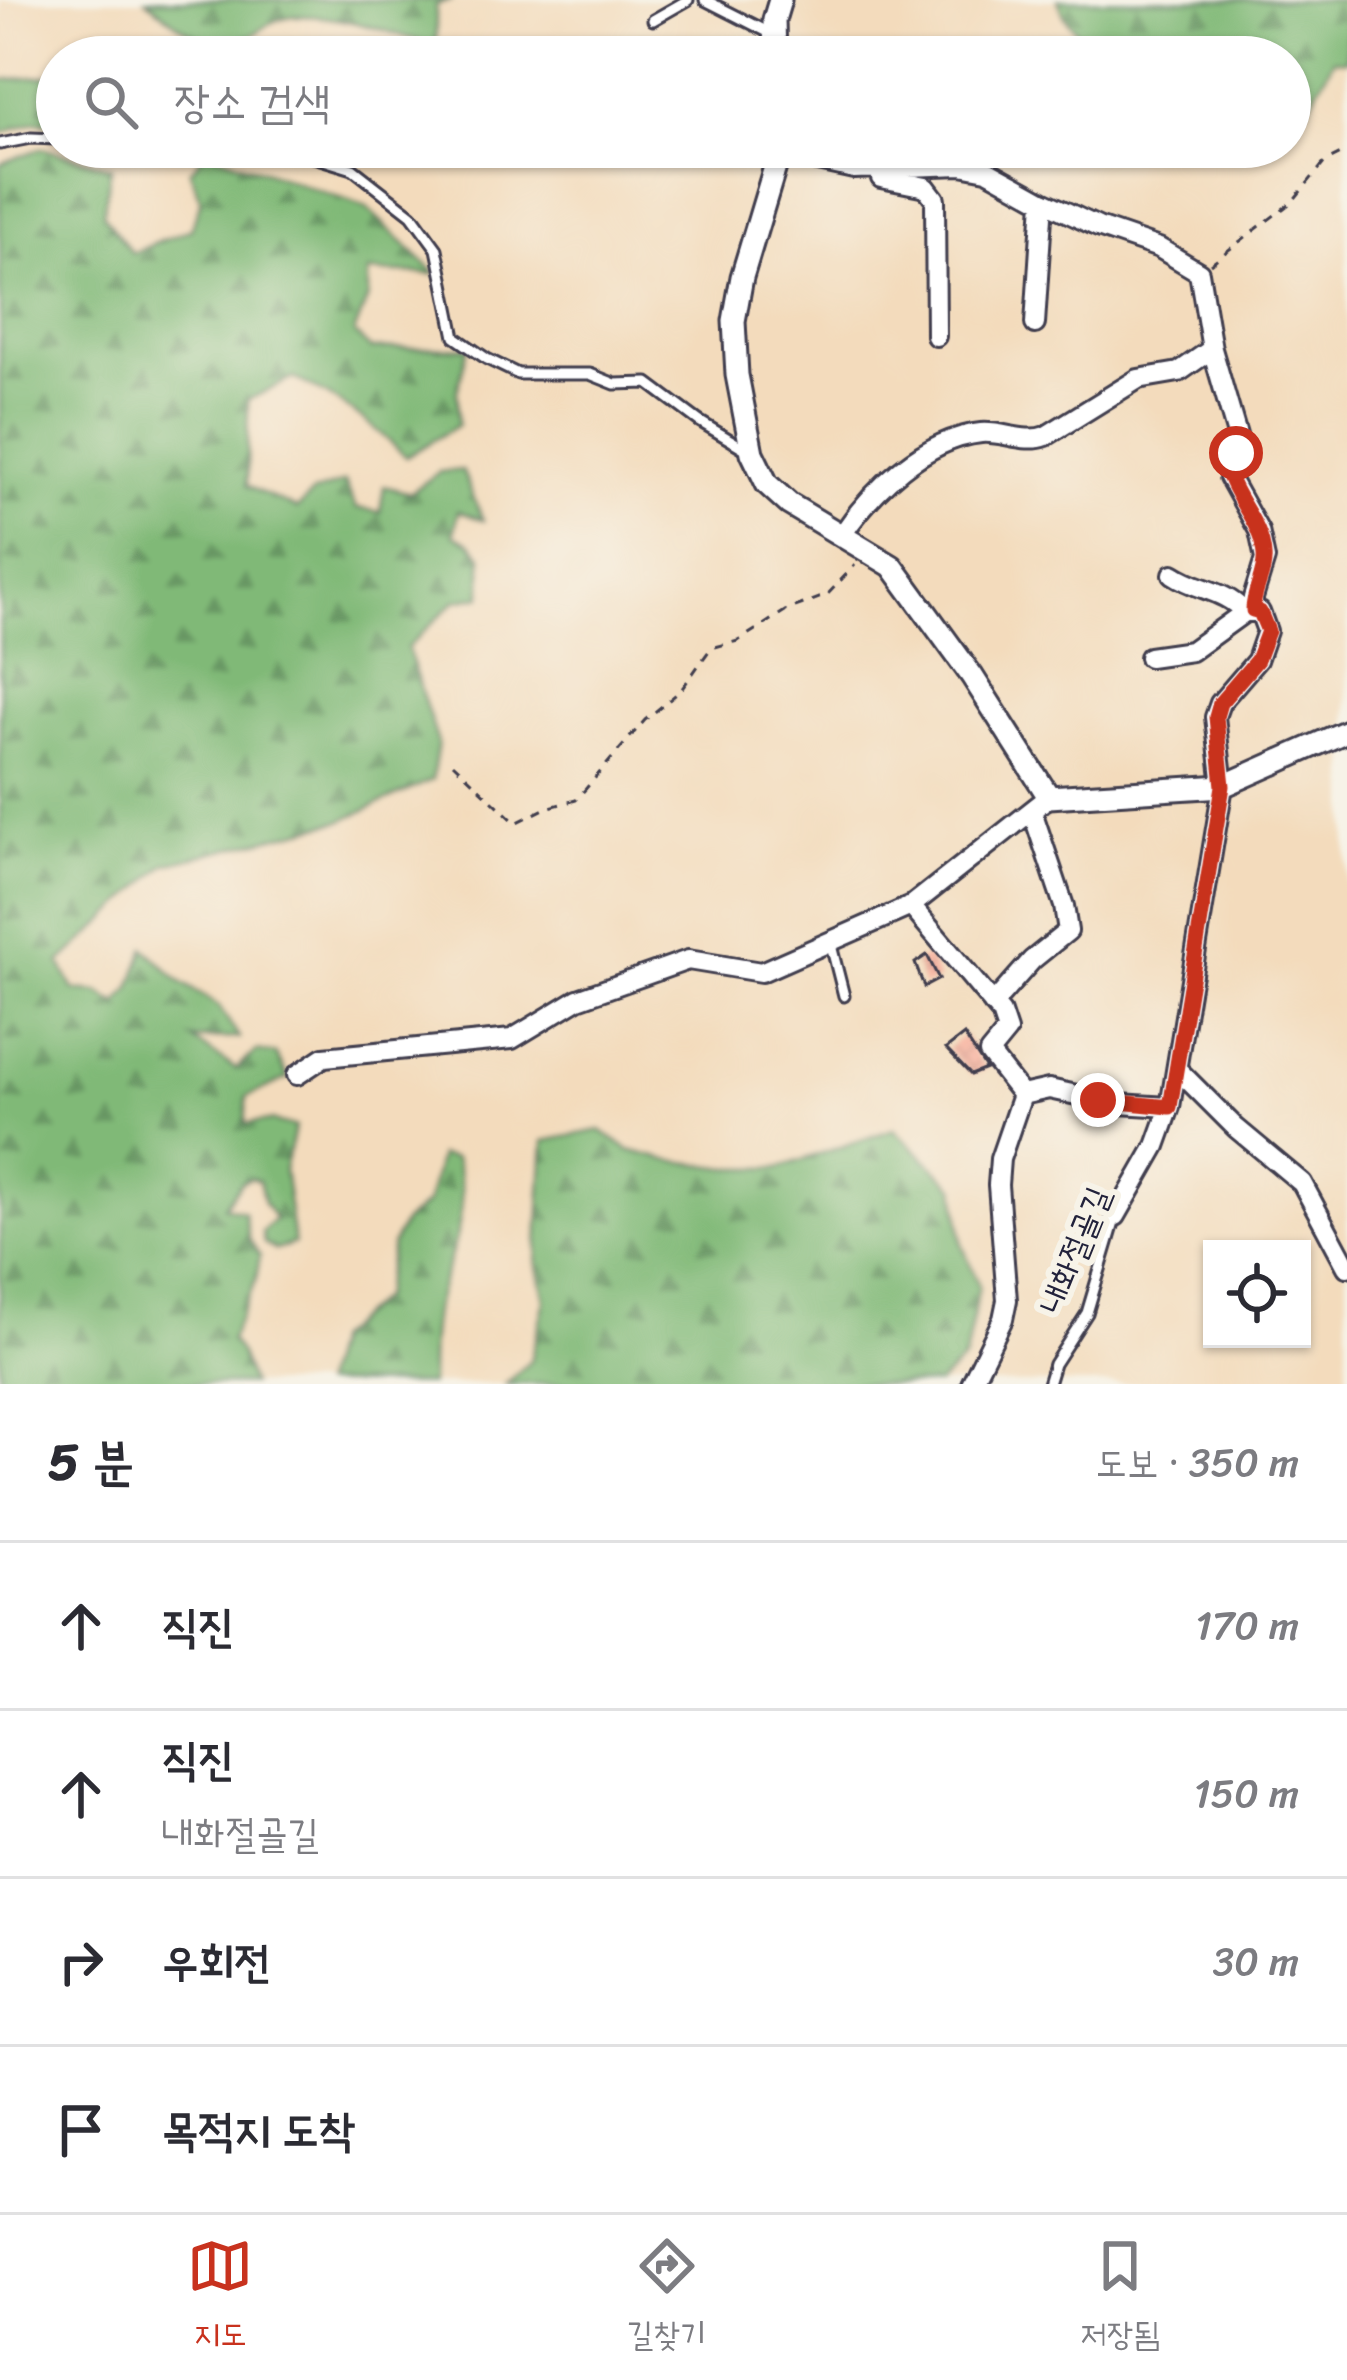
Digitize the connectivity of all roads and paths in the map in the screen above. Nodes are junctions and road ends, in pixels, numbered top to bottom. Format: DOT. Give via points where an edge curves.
graph roads {
  1 [pos="688,0"];
  2 [pos="705,0"];
  3 [pos="780,0"];
  4 [pos="653,20"];
  5 [pos="760,36"];
  6 [pos="776,36"];
  7 [pos="36,138"];
  8 [pos="0,144"];
  9 [pos="1347,151"];
  10 [pos="347,168"];
  11 [pos="775,168"];
  12 [pos="850,168"];
  13 [pos="914,168"];
  14 [pos="979,168"];
  15 [pos="854,169"];
  16 [pos="1042,202"];
  17 [pos="1199,272"];
  18 [pos="1035,324"];
  19 [pos="936,336"];
  20 [pos="1212,349"];
  21 [pos="752,453"];
  22 [pos="842,535"];
  23 [pos="868,550"];
  24 [pos="1173,574"];
  25 [pos="1249,611"];
  26 [pos="1149,656"];
  27 [pos="1347,731"];
  28 [pos="453,763"];
  29 [pos="1223,786"];
  30 [pos="1041,804"];
  31 [pos="911,906"];
  32 [pos="830,941"];
  33 [pos="844,996"];
  34 [pos="994,1004"];
  35 [pos="1177,1070"];
  36 [pos="297,1075"];
  37 [pos="1022,1094"];
  38 [pos="1170,1107"];
  39 [pos="1117,1216"];
  40 [pos="1347,1267"];
  41 [pos="971,1384"];
  42 [pos="1048,1384"];
  1 -- 4 [label="lane"];
  2 -- 5 [label="lane"];
  3 -- 6 [label="street"];
  7 -- 8 [label="lane"];
  9 -- 17 [label="path"];
  10 -- 21 [label="lane" via="412,215 437,249 455,337 518,374 648,383"];
  11 -- 21 [label="street" via="734,321"];
  12 -- 15 [label="street"];
  13 -- 15 [label="street"];
  14 -- 16 [label="street"];
  15 -- 19 [label="street" via="932,192"];
  16 -- 17 [label="street"];
  16 -- 18 [label="street"];
  17 -- 20 [label="street, 내화절골길"];
  20 -- 22 [label="street" via="1179,372 1138,379 1036,440 981,433 927,454 866,502"];
  20 -- 25 [label="street, 내화절골길" via="1237,435 1229,476 1265,559"];
  21 -- 22 [label="street" via="766,484"];
  22 -- 23 [label="street"];
  23 -- 28 [label="path" via="827,595 711,648 576,800 516,823"];
  23 -- 30 [label="street" via="892,566 972,676"];
  24 -- 25 [label="street"];
  25 -- 26 [label="street" via="1192,651"];
  25 -- 29 [label="street, 내화절골길" via="1260,612 1268,631 1257,660 1220,703"];
  27 -- 29 [label="street"];
  29 -- 30 [label="street"];
  29 -- 35 [label="street, 내화절골길"];
  30 -- 31 [label="street"];
  30 -- 34 [label="street" via="1068,931"];
  31 -- 32 [label="street"];
  31 -- 34 [label="street"];
  32 -- 33 [label="lane"];
  32 -- 36 [label="street" via="761,972 688,960 578,999 512,1039 324,1058"];
  34 -- 37 [label="street" via="1007,1030 989,1053"];
  35 -- 38 [label="street, 내화절골길"];
  35 -- 40 [label="street" via="1301,1183"];
  37 -- 38 [label="street" via="1049,1090"];
  37 -- 41 [label="street" via="998,1185 1007,1300"];
  38 -- 39 [label="street, 내화절골길"];
  39 -- 42 [label="lane, 내화절골길" via="1087,1313"];
}
